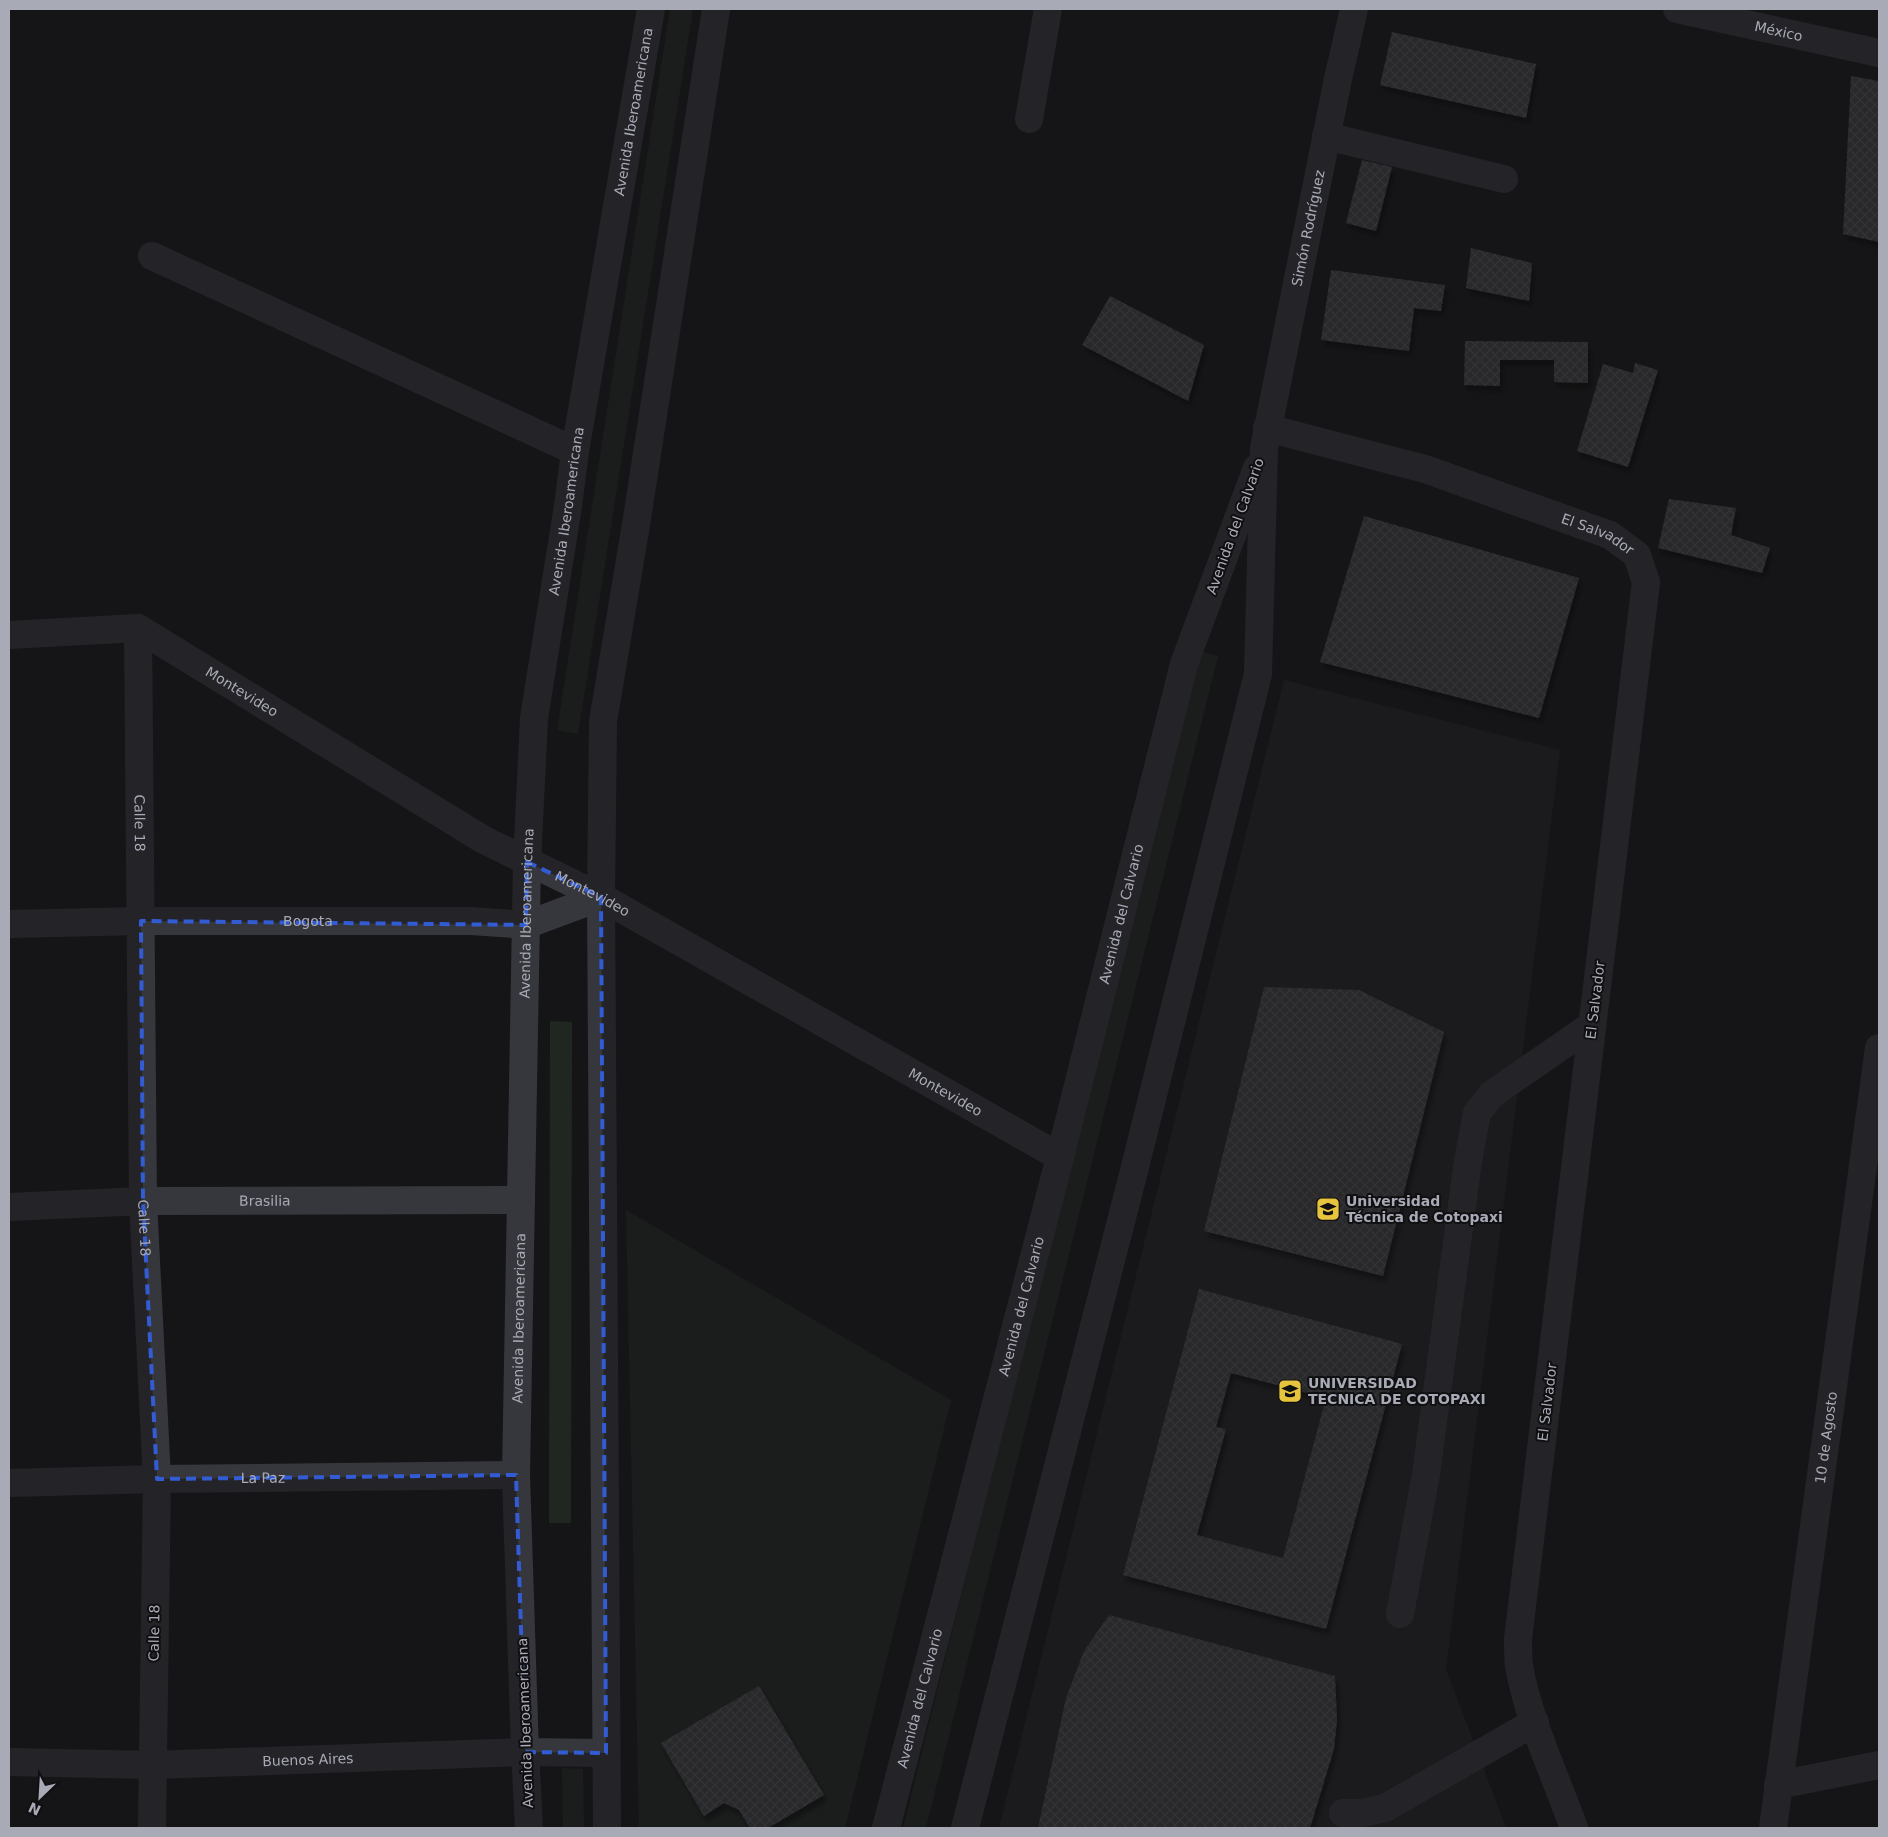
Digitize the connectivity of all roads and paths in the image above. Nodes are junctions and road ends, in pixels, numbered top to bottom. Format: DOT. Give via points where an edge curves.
graph roads {
  1 [pos="651,9"];
  2 [pos="716,9"];
  3 [pos="1048,9"];
  4 [pos="1354,9"];
  5 [pos="1676,9"];
  6 [pos="1879,53"];
  7 [pos="1029,119"];
  8 [pos="1326,136"];
  9 [pos="1504,179"];
  10 [pos="152,256"];
  11 [pos="1266,438"];
  12 [pos="575,451"];
  13 [pos="138,628"];
  14 [pos="9,635"];
  15 [pos="527,862"];
  16 [pos="601,897"];
  17 [pos="141,921"];
  18 [pos="9,924"];
  19 [pos="526,925"];
  20 [pos="1592,1025"];
  21 [pos="1879,1048"];
  22 [pos="1060,1157"];
  23 [pos="520,1200"];
  24 [pos="143,1201"];
  25 [pos="9,1206"];
  26 [pos="516,1475"];
  27 [pos="156,1479"];
  28 [pos="9,1484"];
  29 [pos="1400,1614"];
  30 [pos="1535,1722"];
  31 [pos="525,1752"];
  32 [pos="606,1753"];
  33 [pos="9,1762"];
  34 [pos="152,1764"];
  35 [pos="1879,1765"];
  36 [pos="1778,1785"];
  37 [pos="1343,1813"];
  38 [pos="152,1828"];
  39 [pos="529,1828"];
  40 [pos="607,1828"];
  41 [pos="886,1828"];
  42 [pos="965,1828"];
  43 [pos="1574,1828"];
  44 [pos="1773,1828"];
  1 -- 12 [label="street, Avenida Iberoamericana"];
  2 -- 16 [label="street" via="603,721"];
  3 -- 7 [label="street"];
  4 -- 8 [label="street, Simón Rodríguez"];
  5 -- 6 [label="street, México"];
  8 -- 9 [label="street"];
  8 -- 11 [label="street, Simón Rodríguez"];
  10 -- 12 [label="street"];
  11 -- 20 [label="street, El Salvador" via="1425,469 1610,535 1637,555 1646,582"];
  11 -- 22 [label="street, Avenida del Calvario" via="1184,664"];
  11 -- 42 [label="street, Avenida del Calvario" via="1258,674"];
  12 -- 15 [label="street, Avenida Iberoamericana" via="534,718"];
  13 -- 14 [label="street"];
  13 -- 15 [label="street, Montevideo" via="484,840"];
  13 -- 17 [label="street, Calle 18"];
  15 -- 16 [label="street, Montevideo"];
  15 -- 19 [label="street, Avenida Iberoamericana"];
  16 -- 19 [label="street, Bogota"];
  16 -- 22 [label="street, Montevideo"];
  16 -- 32 [label="street"];
  17 -- 18 [label="street, Bogota"];
  17 -- 19 [label="street, Bogota" via="471,921"];
  17 -- 24 [label="street, Calle 18"];
  19 -- 23 [label="street, Avenida Iberoamericana"];
  20 -- 29 [label="street" via="1492,1094 1477,1113 1426,1474"];
  20 -- 30 [label="street, El Salvador" via="1518,1639 1519,1665"];
  21 -- 36 [label="street, 10 de Agosto"];
  22 -- 41 [label="street, Avenida del Calvario"];
  23 -- 24 [label="street, Brasilia"];
  23 -- 26 [label="street, Avenida Iberoamericana"];
  24 -- 25 [label="street, Brasilia"];
  24 -- 27 [label="street, Calle 18"];
  26 -- 27 [label="street, La Paz"];
  26 -- 31 [label="street, Avenida Iberoamericana"];
  27 -- 28 [label="street, La Paz"];
  27 -- 34 [label="street, Calle 18"];
  30 -- 37 [label="street" via="1385,1808 1362,1814"];
  30 -- 43 [label="street, El Salvador"];
  31 -- 32 [label="street, Buenos Aires"];
  31 -- 34 [label="street, Buenos Aires"];
  31 -- 39 [label="street, Avenida Iberoamericana"];
  32 -- 40 [label="street"];
  33 -- 34 [label="street, Buenos Aires"];
  34 -- 38 [label="street, Calle 18"];
  35 -- 36 [label="street"];
  36 -- 44 [label="street, 10 de Agosto"];
}
